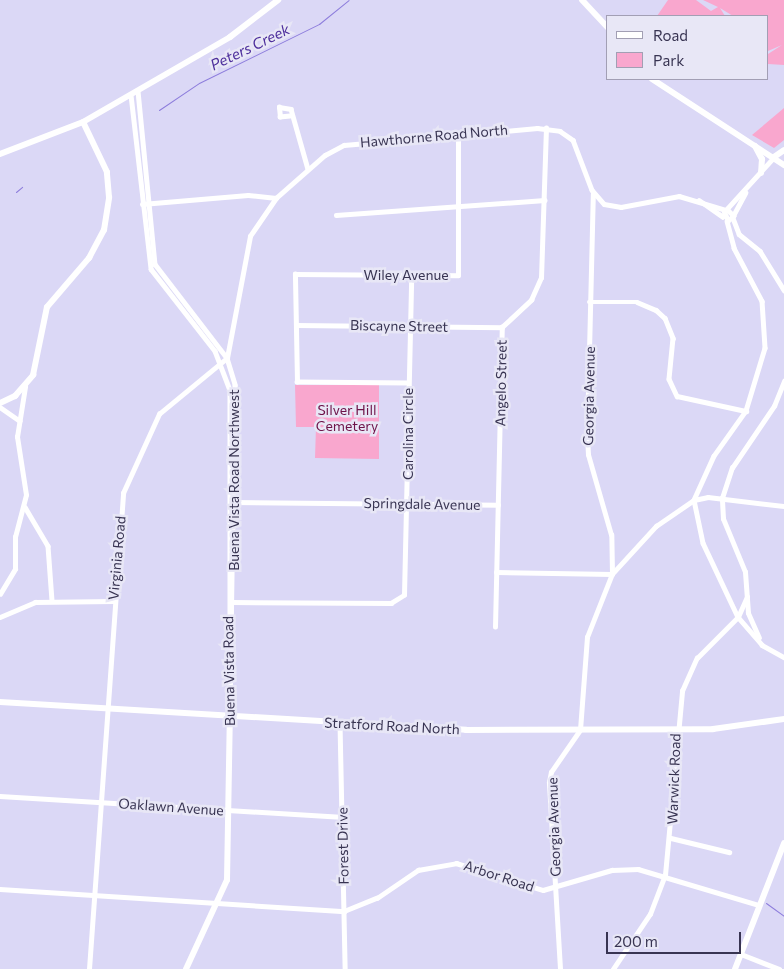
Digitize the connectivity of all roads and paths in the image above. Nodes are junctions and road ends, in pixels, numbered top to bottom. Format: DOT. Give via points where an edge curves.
graph roads {
  1 [pos="278,0"];
  2 [pos="582,0"];
  3 [pos="606,26"];
  4 [pos="654,80"];
  5 [pos="138,91"];
  6 [pos="131,95"];
  7 [pos="290,116"];
  8 [pos="84,122"];
  9 [pos="546,128"];
  10 [pos="458,135"];
  11 [pos="755,144"];
  12 [pos="784,150"];
  13 [pos="0,154"];
  14 [pos="774,157"];
  15 [pos="784,165"];
  16 [pos="308,169"];
  17 [pos="761,173"];
  18 [pos="745,193"];
  19 [pos="594,194"];
  20 [pos="276,198"];
  21 [pos="544,200"];
  22 [pos="699,200"];
  23 [pos="144,204"];
  24 [pos="458,206"];
  25 [pos="727,210"];
  26 [pos="336,215"];
  27 [pos="733,216"];
  28 [pos="725,219"];
  29 [pos="746,240"];
  30 [pos="734,248"];
  31 [pos="411,275"];
  32 [pos="784,290"];
  33 [pos="589,302"];
  34 [pos="296,325"];
  35 [pos="409,326"];
  36 [pos="502,327"];
  37 [pos="227,358"];
  38 [pos="223,365"];
  39 [pos="784,381"];
  40 [pos="408,383"];
  41 [pos="25,387"];
  42 [pos="0,403"];
  43 [pos="0,407"];
  44 [pos="746,411"];
  45 [pos="20,421"];
  46 [pos="722,498"];
  47 [pos="694,500"];
  48 [pos="232,502"];
  49 [pos="408,503"];
  50 [pos="498,505"];
  51 [pos="784,506"];
  52 [pos="25,507"];
  53 [pos="496,572"];
  54 [pos="612,574"];
  55 [pos="0,594"];
  56 [pos="747,597"];
  57 [pos="52,600"];
  58 [pos="113,601"];
  59 [pos="231,602"];
  60 [pos="0,617"];
  61 [pos="738,617"];
  62 [pos="496,627"];
  63 [pos="762,644"];
  64 [pos="784,656"];
  65 [pos="0,702"];
  66 [pos="105,709"];
  67 [pos="230,716"];
  68 [pos="784,719"];
  69 [pos="340,723"];
  70 [pos="675,729"];
  71 [pos="580,730"];
  72 [pos="0,796"];
  73 [pos="99,802"];
  74 [pos="230,811"];
  75 [pos="343,817"];
  76 [pos="672,838"];
  77 [pos="784,844"];
  78 [pos="729,852"];
  79 [pos="665,875"];
  80 [pos="556,888"];
  81 [pos="0,889"];
  82 [pos="93,895"];
  83 [pos="220,902"];
  84 [pos="759,905"];
  85 [pos="344,911"];
  86 [pos="740,954"];
  87 [pos="613,967"];
  88 [pos="89,969"];
  89 [pos="186,969"];
  90 [pos="345,969"];
  91 [pos="560,969"];
  92 [pos="608,969"];
  93 [pos="735,969"];
  94 [pos="779,969"];
  1 -- 5 [label="main road" via="234,34"];
  2 -- 3 [label="main road"];
  4 -- 11 [label="main road"];
  5 -- 6 [label="main road"];
  5 -- 23 [label="street, Buena Vista Road Northwest"];
  6 -- 8 [label="main road"];
  6 -- 23 [label="street, Buena Vista Road Northwest"];
  7 -- 16 [label="street"];
  8 -- 13 [label="main road"];
  8 -- 41 [label="main road" via="105,165 106,220 89,258 47,307 38,364"];
  9 -- 10 [label="street, Hawthorne Road North"];
  9 -- 19 [label="street, Hawthorne Road North" via="563,133 576,144"];
  9 -- 21 [label="street, Angelo Street"];
  10 -- 16 [label="street, Hawthorne Road North" via="344,145"];
  10 -- 24 [label="street, Wiley Avenue"];
  11 -- 14 [label="main road"];
  11 -- 17 [label="main road" via="762,159"];
  12 -- 14 [label="main road"];
  14 -- 15 [label="main road"];
  14 -- 17 [label="street"];
  16 -- 20 [label="street, Hawthorne Road North"];
  17 -- 18 [label="street"];
  18 -- 25 [label="street"];
  18 -- 27 [label="street"];
  19 -- 22 [label="street" via="617,207 673,196"];
  19 -- 33 [label="street, Georgia Avenue"];
  20 -- 23 [label="street" via="248,195"];
  20 -- 37 [label="street, Virginia Road" via="250,236"];
  21 -- 24 [label="street"];
  21 -- 36 [label="street, Angelo Street" via="538,290"];
  22 -- 25 [label="street"];
  22 -- 28 [label="street"];
  23 -- 37 [label="street, Buena Vista Road Northwest" via="159,274"];
  23 -- 38 [label="street, Buena Vista Road Northwest" via="151,268"];
  24 -- 26 [label="street"];
  24 -- 31 [label="street, Wiley Avenue" via="458,275"];
  25 -- 27 [label="street"];
  25 -- 28 [label="street"];
  27 -- 28 [label="street"];
  27 -- 29 [label="street"];
  28 -- 30 [label="street"];
  29 -- 30 [label="street" via="736,242"];
  29 -- 32 [label="street" via="771,266"];
  30 -- 44 [label="street" via="759,291 766,321 763,360"];
  31 -- 34 [label="street, Wiley Avenue" via="295,274"];
  31 -- 35 [label="street, Carolina Circle"];
  33 -- 44 [label="street" via="637,302 656,310 665,318 672,338 669,379 677,396"];
  33 -- 54 [label="street, Georgia Avenue" via="588,455 611,535"];
  34 -- 35 [label="street, Biscayne Street"];
  34 -- 40 [label="street" via="297,382"];
  35 -- 36 [label="street, Biscayne Street"];
  35 -- 40 [label="street, Carolina Circle"];
  36 -- 50 [label="street, Angelo Street"];
  37 -- 38 [label="street, Virginia Road"];
  37 -- 48 [label="street, Buena Vista Road Northwest" via="235,392"];
  38 -- 48 [label="street, Buena Vista Road" via="230,390"];
  38 -- 58 [label="street, Virginia Road" via="162,410 131,469 122,502"];
  39 -- 46 [label="street" via="774,406 732,468"];
  40 -- 49 [label="street, Carolina Circle"];
  41 -- 42 [label="main road"];
  41 -- 45 [label="street"];
  43 -- 45 [label="street"];
  44 -- 47 [label="street" via="714,456"];
  45 -- 52 [label="street" via="17,450 26,486"];
  46 -- 47 [label="street"];
  46 -- 51 [label="street"];
  46 -- 56 [label="street" via="723,518 741,558"];
  47 -- 54 [label="street" via="656,526"];
  47 -- 61 [label="street" via="703,543"];
  48 -- 49 [label="street, Springdale Avenue"];
  48 -- 59 [label="street, Buena Vista Road"];
  49 -- 50 [label="street, Springdale Avenue"];
  49 -- 59 [label="street, Carolina Circle" via="406,587 399,600"];
  50 -- 53 [label="street, Springdale Avenue"];
  52 -- 55 [label="street" via="15,537 16,569"];
  52 -- 57 [label="street" via="48,546"];
  53 -- 54 [label="street"];
  53 -- 62 [label="street, Springdale Avenue"];
  54 -- 71 [label="street, Georgia Avenue" via="586,644"];
  56 -- 61 [label="street, Warwick Road"];
  56 -- 63 [label="street" via="748,613"];
  57 -- 58 [label="street"];
  57 -- 60 [label="street" via="23,605"];
  58 -- 66 [label="street, Virginia Road"];
  59 -- 67 [label="street, Buena Vista Road"];
  61 -- 63 [label="street"];
  61 -- 70 [label="street, Warwick Road" via="690,671"];
  63 -- 64 [label="street"];
  65 -- 66 [label="main road, Stratford Road North"];
  66 -- 67 [label="main road, Stratford Road North"];
  66 -- 73 [label="street, Virginia Road"];
  67 -- 69 [label="main road, Stratford Road North"];
  67 -- 74 [label="main road, Buena Vista Road"];
  68 -- 70 [label="main road, Stratford Road North" via="739,728"];
  69 -- 71 [label="main road, Stratford Road North"];
  69 -- 75 [label="street, Forest Drive"];
  70 -- 71 [label="main road, Stratford Road North"];
  70 -- 76 [label="street, Warwick Road"];
  71 -- 80 [label="street, Georgia Avenue" via="550,776"];
  72 -- 73 [label="street, Oaklawn Avenue"];
  73 -- 74 [label="street, Oaklawn Avenue"];
  73 -- 82 [label="street, Virginia Road"];
  74 -- 75 [label="street, Oaklawn Avenue"];
  74 -- 83 [label="main road, Buena Vista Road" via="229,867"];
  75 -- 85 [label="street, Forest Drive"];
  76 -- 78 [label="street"];
  76 -- 79 [label="street, Warwick Road"];
  77 -- 84 [label="main road"];
  79 -- 80 [label="street, Arbor Road" via="625,868"];
  79 -- 84 [label="street, Arbor Road"];
  79 -- 87 [label="street, Warwick Road" via="650,914"];
  80 -- 85 [label="street, Arbor Road" via="539,890 469,864 448,863 418,870 377,898"];
  80 -- 91 [label="street, Georgia Avenue"];
  81 -- 82 [label="street, Arbor Road"];
  82 -- 83 [label="street, Arbor Road"];
  82 -- 88 [label="street, Virginia Road"];
  83 -- 85 [label="street, Arbor Road"];
  83 -- 89 [label="main road, Buena Vista Road"];
  84 -- 86 [label="main road"];
  85 -- 90 [label="street, Forest Drive"];
  86 -- 93 [label="main road"];
  86 -- 94 [label="street"];
  87 -- 92 [label="street"];
}
